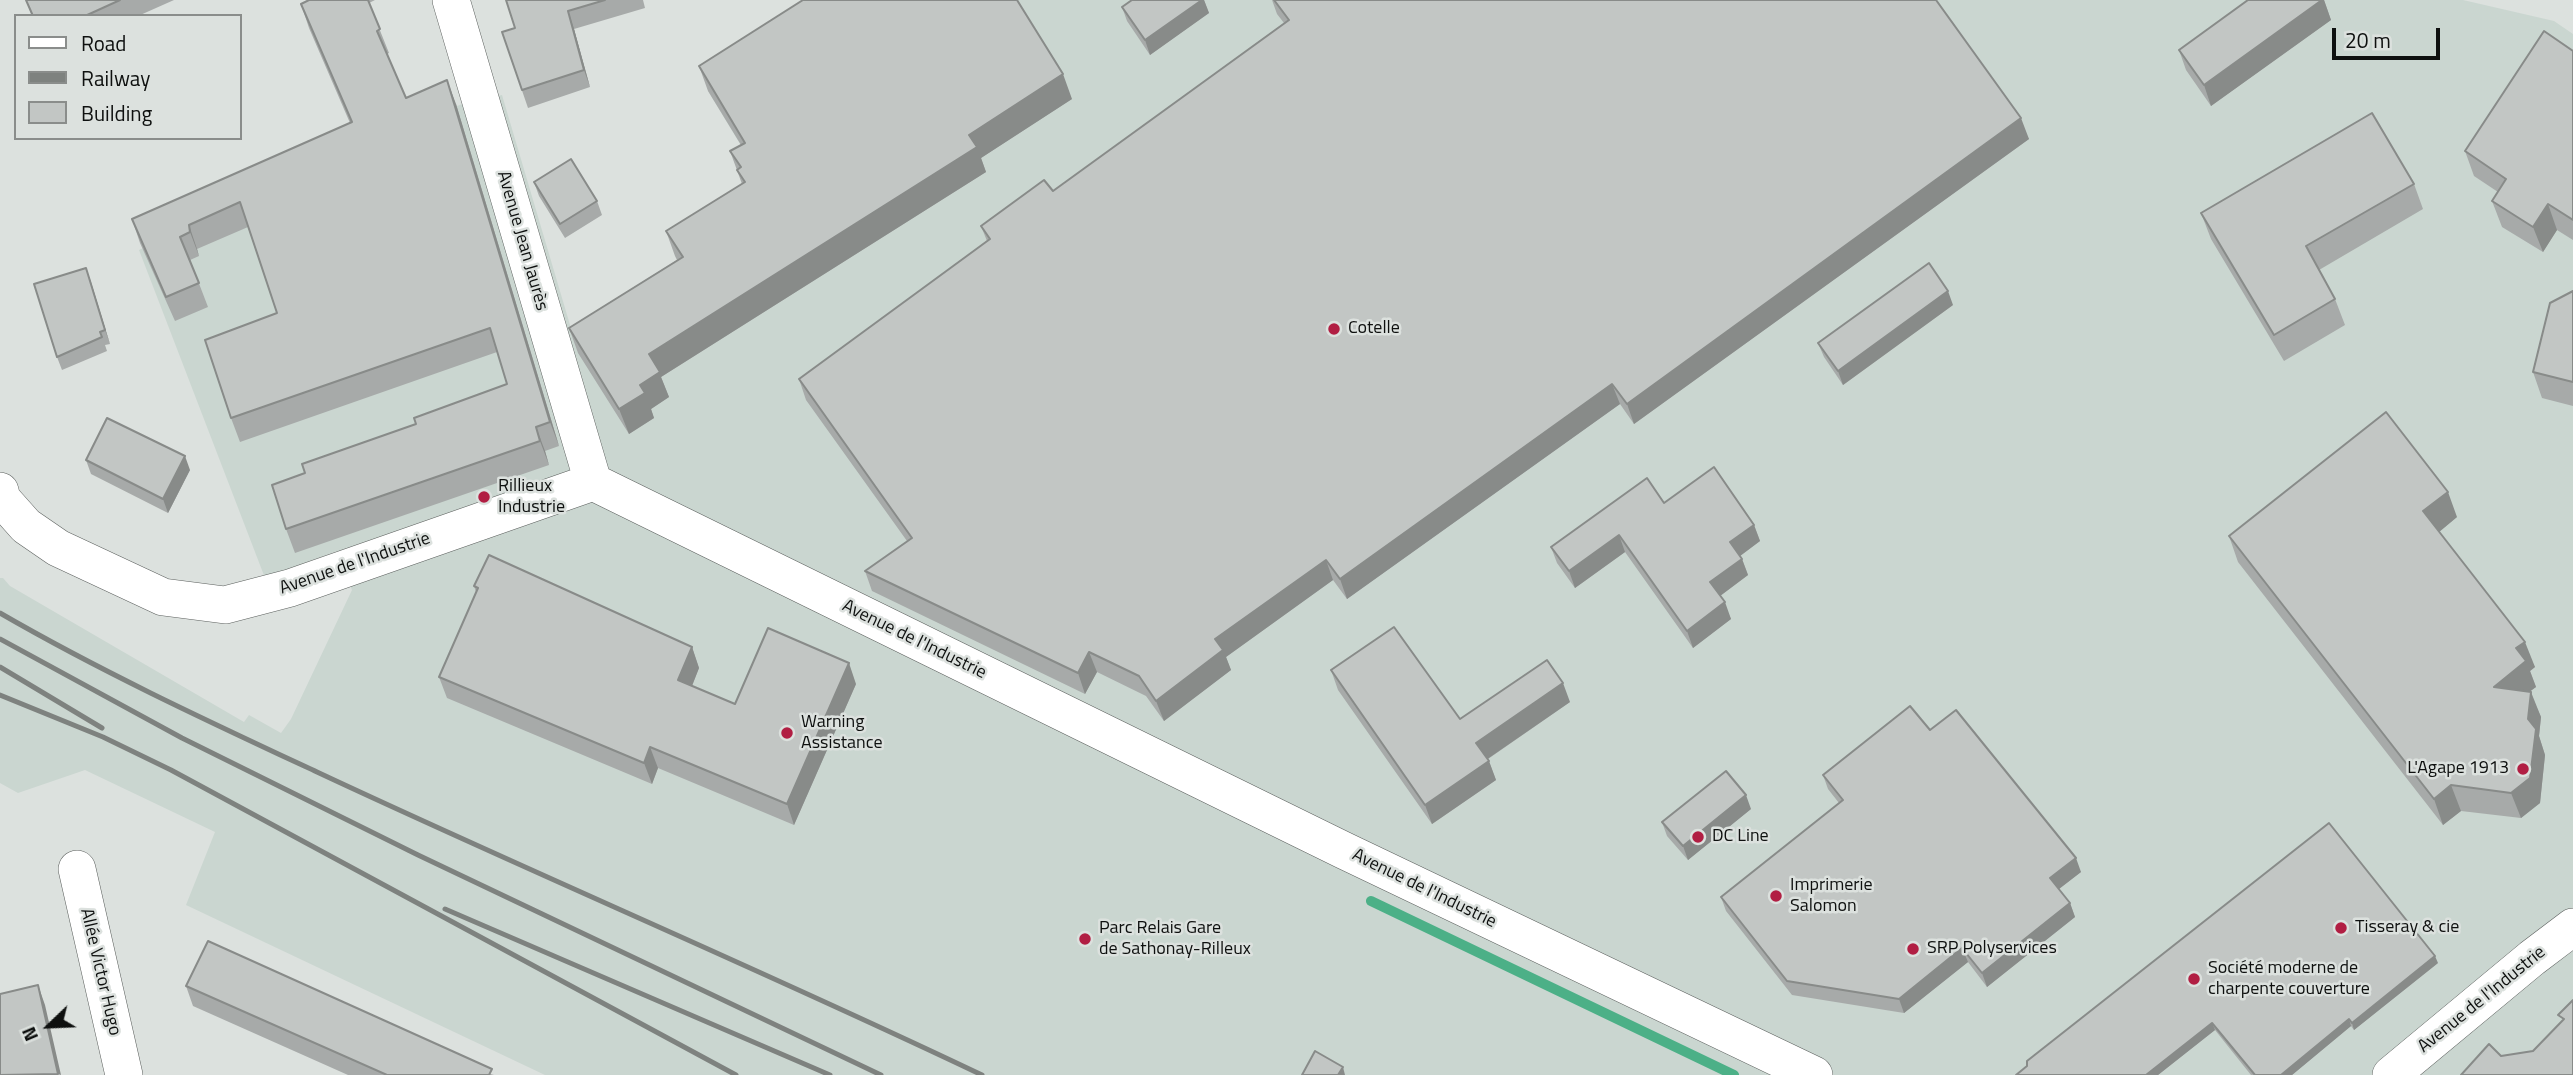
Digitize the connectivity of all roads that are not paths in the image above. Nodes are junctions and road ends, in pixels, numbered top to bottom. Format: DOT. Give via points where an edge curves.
graph roads {
  1 [pos="450,0"];
  2 [pos="593,482"];
  3 [pos="1,495"];
  4 [pos="77,869"];
  5 [pos="2573,927"];
  6 [pos="124,1075"];
  7 [pos="1814,1075"];
  8 [pos="2391,1075"];
  1 -- 2 [label="street, Avenue Jean Jaurès"];
  2 -- 3 [label="street, Avenue de l'Industrie" via="290,588 225,605 163,597 58,548 26,526"];
  2 -- 7 [label="street, Avenue de l'Industrie"];
  4 -- 6 [label="street, Allée Victor Hugo"];
  5 -- 8 [label="street, Avenue de l'Industrie"];
}
